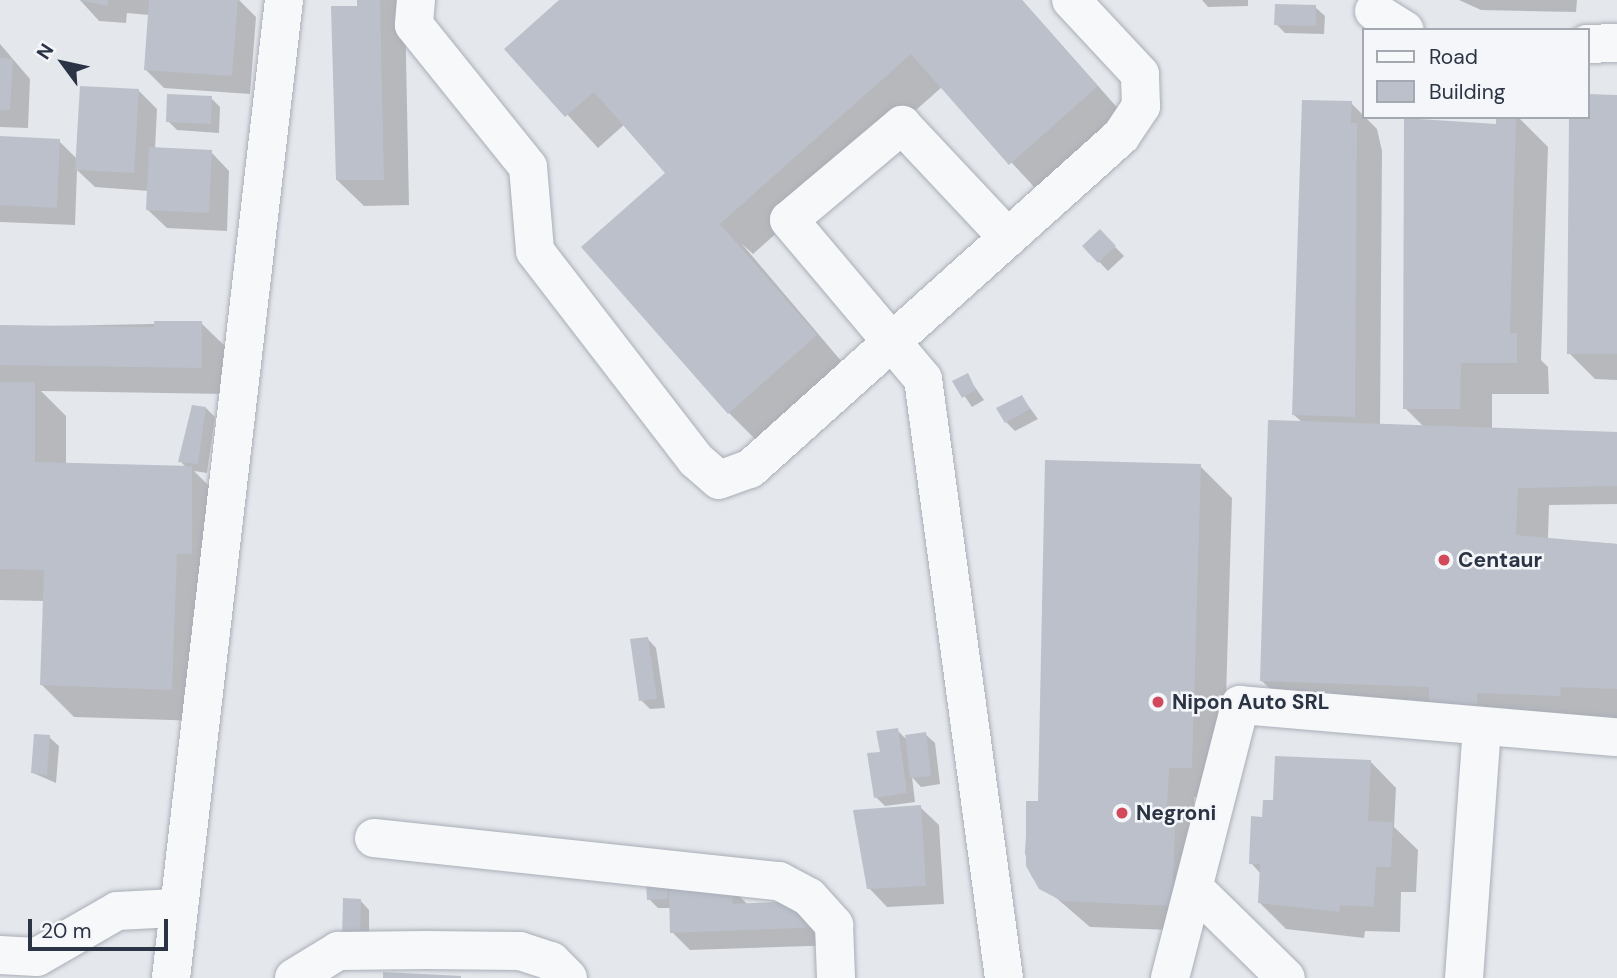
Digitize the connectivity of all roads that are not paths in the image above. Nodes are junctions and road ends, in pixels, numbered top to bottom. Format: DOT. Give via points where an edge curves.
graph roads {
  1 [pos="284,0"];
  2 [pos="416,0"];
  3 [pos="1071,0"];
  4 [pos="1617,43"];
  5 [pos="1589,44"];
  6 [pos="1008,238"];
  7 [pos="892,343"];
  8 [pos="1482,727"];
  9 [pos="1617,737"];
  10 [pos="374,838"];
  11 [pos="1195,889"];
  12 [pos="175,908"];
  13 [pos="0,955"];
  14 [pos="171,978"];
  15 [pos="294,978"];
  16 [pos="568,978"];
  17 [pos="836,978"];
  18 [pos="1004,978"];
  19 [pos="1170,978"];
  20 [pos="1286,978"];
  21 [pos="1464,978"];
  1 -- 12 [label="street"];
  2 -- 7 [label="street" via="414,25 528,167 535,251 696,460 719,480 750,469"];
  3 -- 6 [label="street" via="1140,74 1140,106 1121,136"];
  4 -- 5 [label="street"];
  6 -- 7 [label="street"];
  6 -- 7 [label="street" via="902,125 789,219"];
  7 -- 18 [label="street" via="923,379"];
  8 -- 9 [label="street"];
  8 -- 11 [label="street" via="1240,705"];
  8 -- 21 [label="street"];
  10 -- 17 [label="street" via="779,881 809,897 834,925"];
  11 -- 19 [label="street"];
  11 -- 20 [label="street"];
  12 -- 13 [label="street" via="117,911 37,957"];
  12 -- 14 [label="street"];
  15 -- 16 [label="street" via="338,951 426,950 520,951 551,961"];
}
